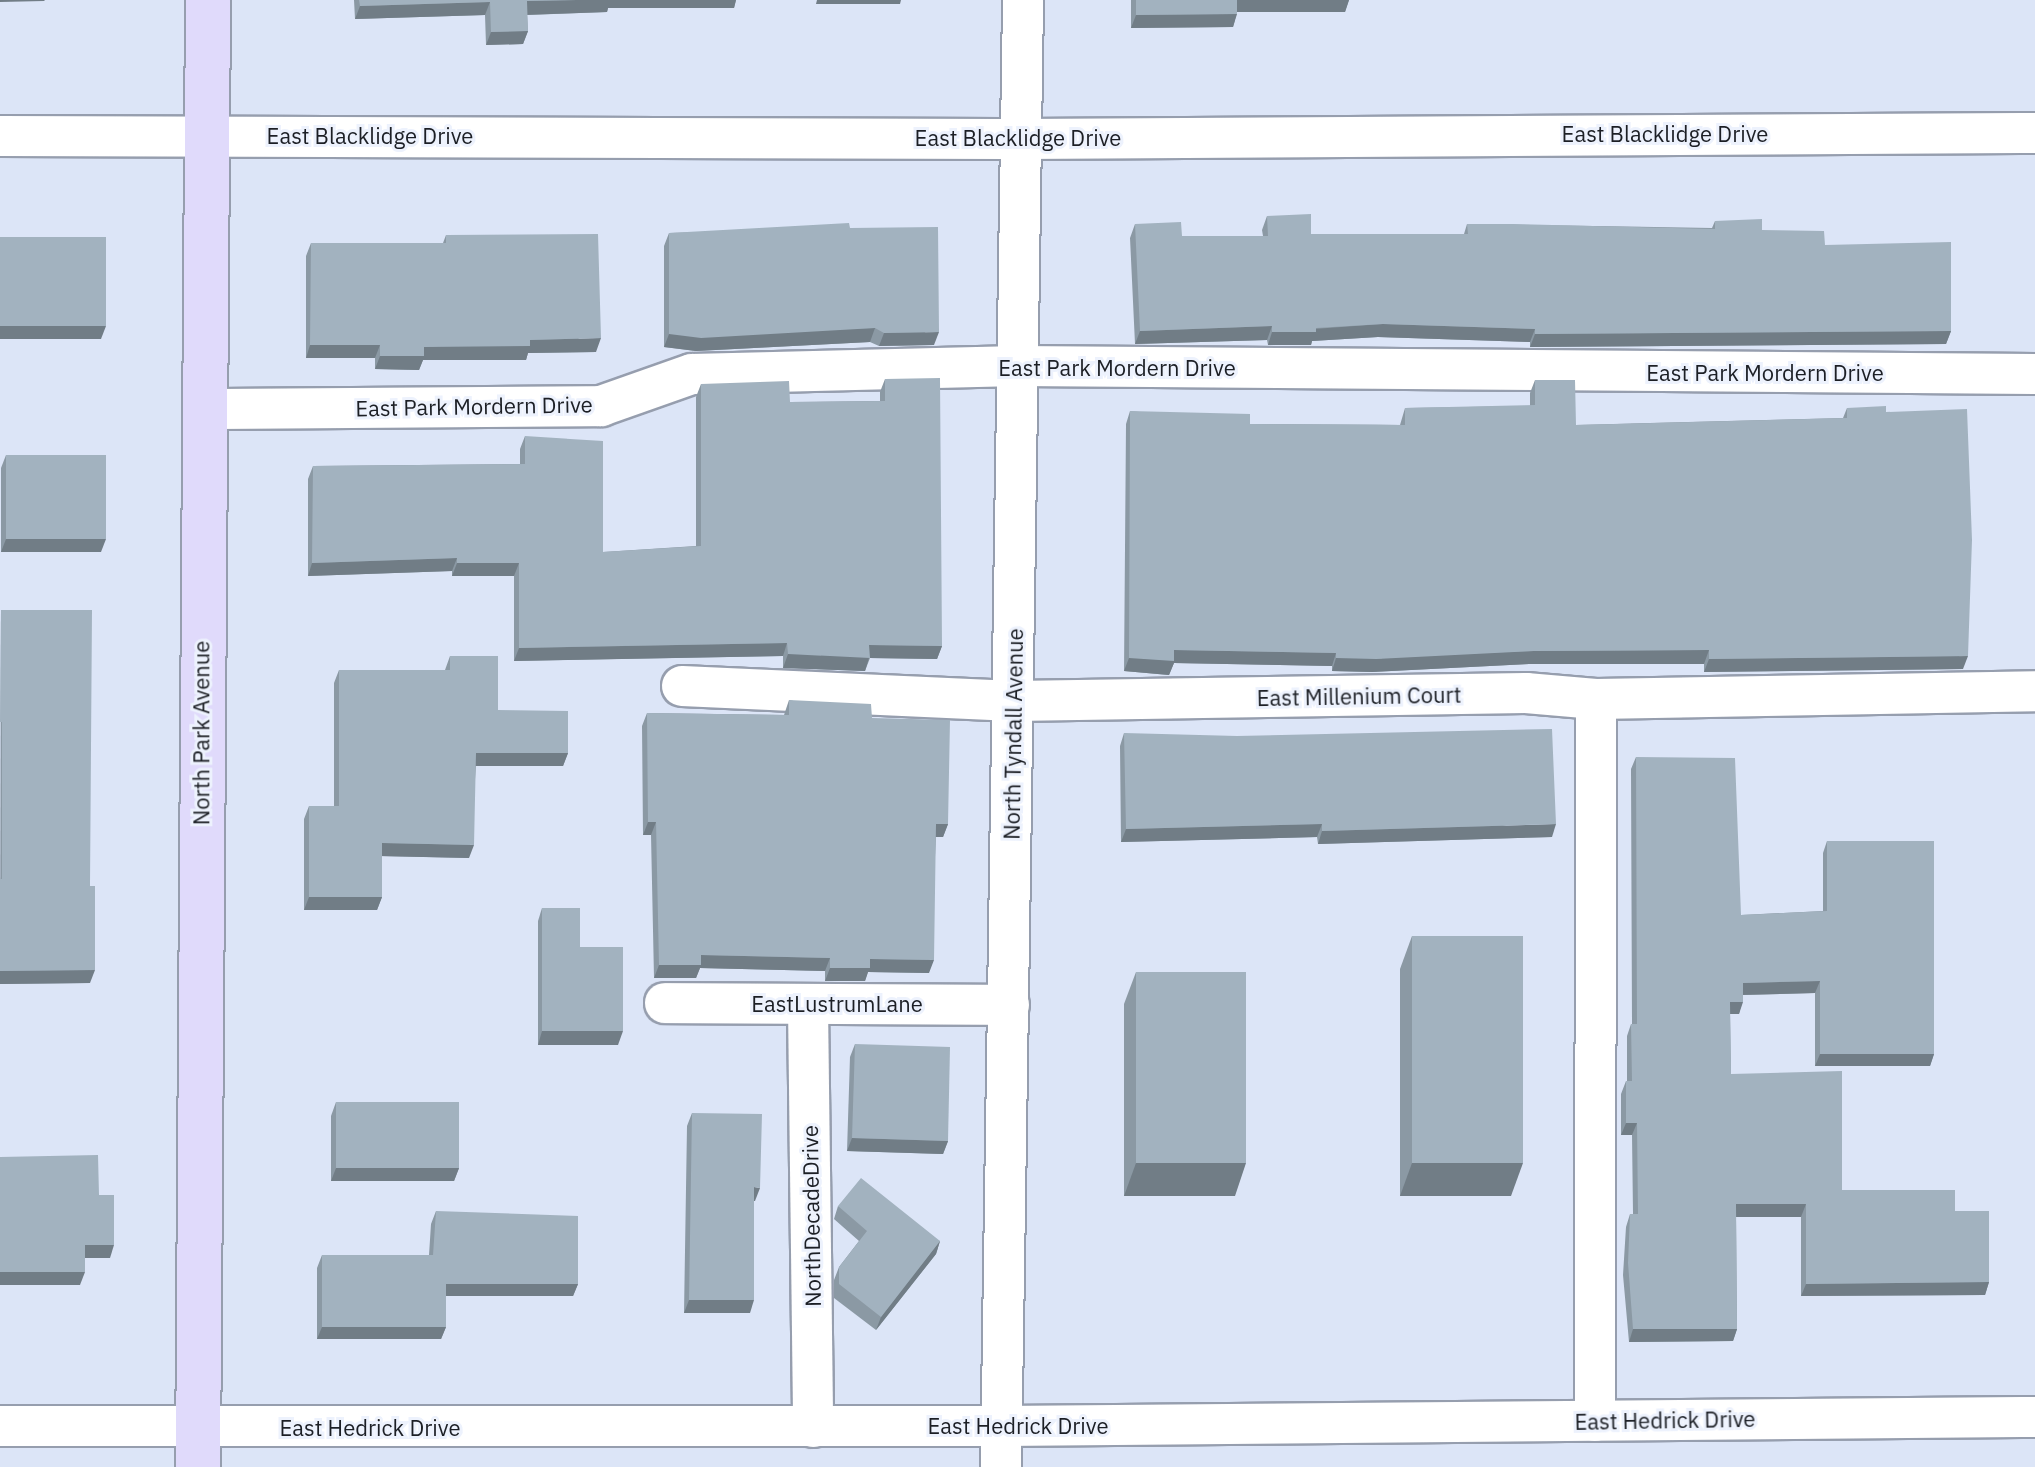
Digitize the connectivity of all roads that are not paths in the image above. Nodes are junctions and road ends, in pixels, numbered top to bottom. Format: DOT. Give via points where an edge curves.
graph roads {
  1 [pos="208,0"];
  2 [pos="1023,0"];
  3 [pos="2035,133"];
  4 [pos="207,135"];
  5 [pos="0,136"];
  6 [pos="1023,139"];
  7 [pos="1018,366"];
  8 [pos="2035,374"];
  9 [pos="204,409"];
  10 [pos="682,686"];
  11 [pos="2035,691"];
  12 [pos="1596,699"];
  13 [pos="1014,701"];
  14 [pos="665,1003"];
  15 [pos="808,1005"];
  16 [pos="1009,1005"];
  17 [pos="2035,1417"];
  18 [pos="1595,1421"];
  19 [pos="0,1426"];
  20 [pos="1002,1426"];
  21 [pos="813,1427"];
  22 [pos="198,1448"];
  23 [pos="1001,1467"];
  1 -- 4 [label="street, North Park Avenue"];
  2 -- 6 [label="street, North Tyndall Avenue"];
  3 -- 6 [label="street, East Blacklidge Drive"];
  4 -- 5 [label="street, East Blacklidge Drive"];
  4 -- 6 [label="street, East Blacklidge Drive"];
  4 -- 9 [label="street, North Park Avenue"];
  6 -- 7 [label="street, North Tyndall Avenue"];
  7 -- 8 [label="street, East Park Mordern Drive"];
  7 -- 9 [label="street, East Park Mordern Drive" via="692,374 601,406"];
  7 -- 13 [label="street, North Tyndall Avenue"];
  9 -- 22 [label="street, North Park Avenue"];
  10 -- 13 [label="street, East Millenium Court"];
  11 -- 12 [label="street, East Millenium Court"];
  12 -- 13 [label="street, East Millenium Court" via="1526,693"];
  12 -- 18 [label="street"];
  13 -- 16 [label="street, North Tyndall Avenue"];
  14 -- 15 [label="street, EastLustrumLane"];
  15 -- 16 [label="street, EastLustrumLane"];
  15 -- 21 [label="street, NorthDecadeDrive"];
  16 -- 20 [label="street, North Tyndall Avenue"];
  17 -- 18 [label="street, East Hedrick Drive"];
  18 -- 20 [label="street, East Hedrick Drive"];
  19 -- 22 [label="street, East Hedrick Drive"];
  20 -- 21 [label="street, East Hedrick Drive"];
  20 -- 23 [label="street, North Tyndall Avenue"];
  21 -- 22 [label="street, East Hedrick Drive"];
}
